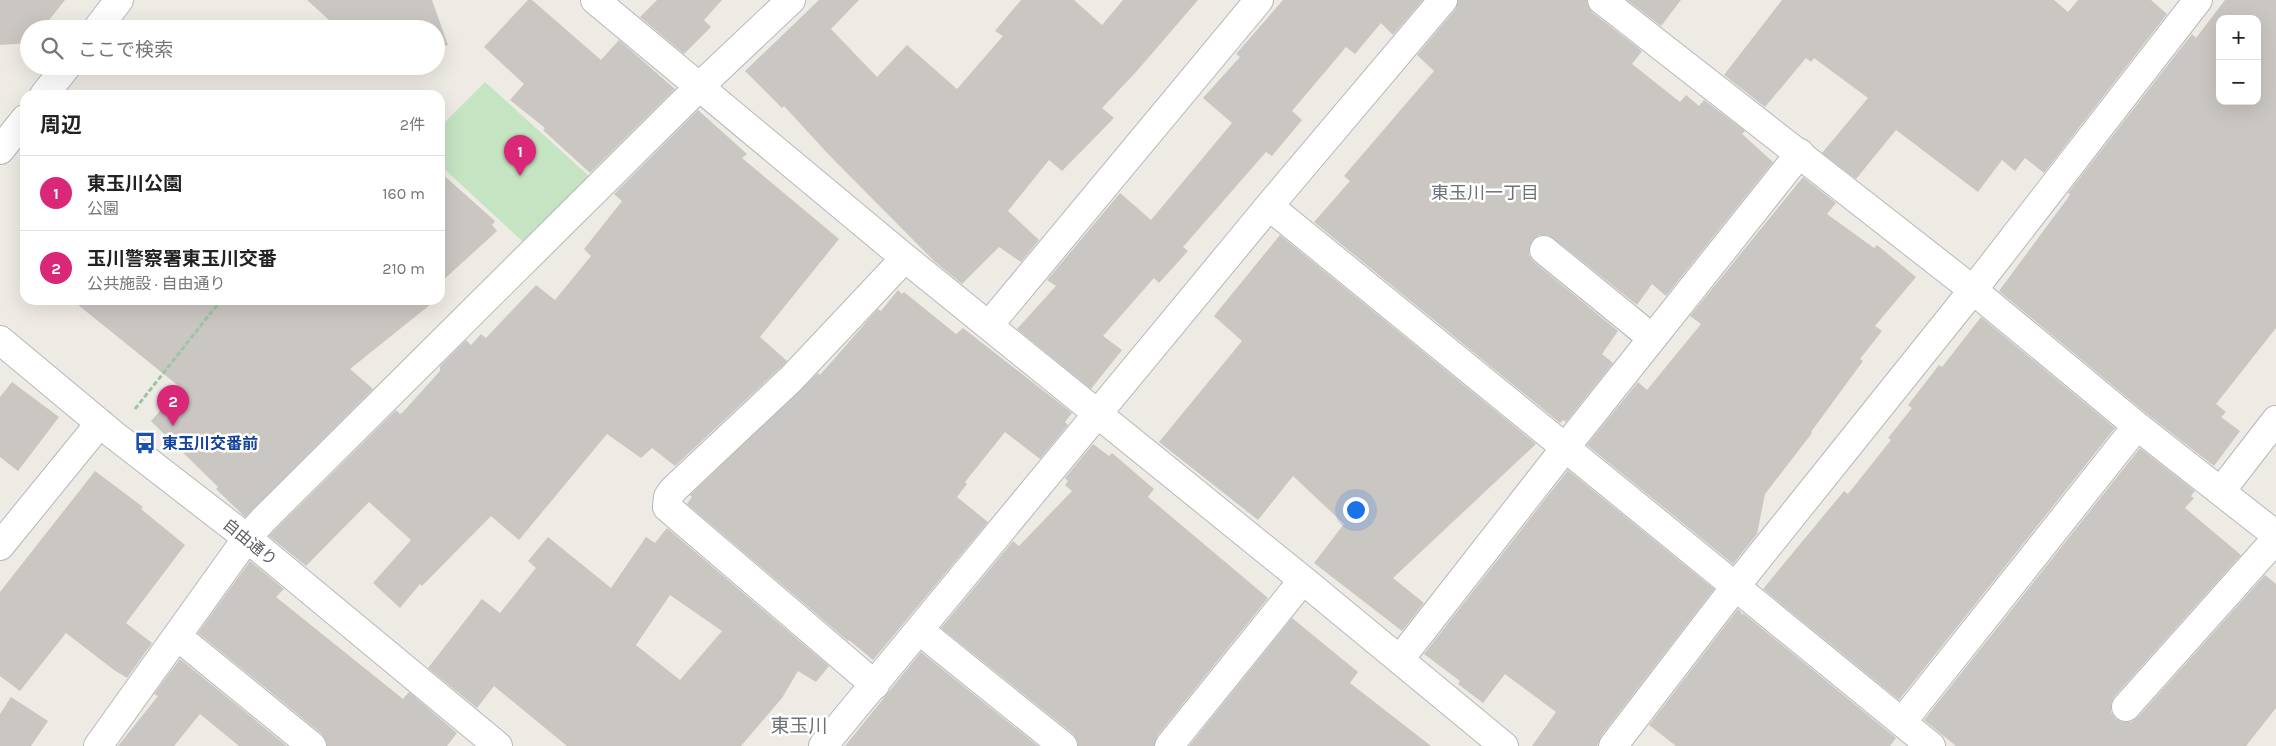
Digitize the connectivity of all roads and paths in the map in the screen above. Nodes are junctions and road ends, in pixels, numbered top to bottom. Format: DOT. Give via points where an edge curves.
graph roads {
  1 [pos="119,0"];
  2 [pos="595,0"];
  3 [pos="791,0"];
  4 [pos="1259,0"];
  5 [pos="1443,0"];
  6 [pos="1602,0"];
  7 [pos="2185,4"];
  8 [pos="103,20"];
  9 [pos="60,75"];
  10 [pos="699,87"];
  11 [pos="48,90"];
  12 [pos="20,125"];
  13 [pos="0,150"];
  14 [pos="1800,153"];
  15 [pos="1269,206"];
  16 [pos="1544,250"];
  17 [pos="905,258"];
  18 [pos="1973,290"];
  19 [pos="217,305"];
  20 [pos="989,325"];
  21 [pos="1652,338"];
  22 [pos="0,340"];
  23 [pos="1098,415"];
  24 [pos="2276,420"];
  25 [pos="2137,426"];
  26 [pos="107,429"];
  27 [pos="1565,448"];
  28 [pos="2221,491"];
  29 [pos="2276,537"];
  30 [pos="247,538"];
  31 [pos="0,546"];
  32 [pos="1303,580"];
  33 [pos="1735,587"];
  34 [pos="919,630"];
  35 [pos="177,636"];
  36 [pos="1400,659"];
  37 [pos="875,685"];
  38 [pos="2126,708"];
  39 [pos="1902,722"];
  40 [pos="98,746"];
  41 [pos="312,746"];
  42 [pos="498,746"];
  43 [pos="824,746"];
  44 [pos="1063,746"];
  45 [pos="1169,746"];
  46 [pos="1504,746"];
  47 [pos="1613,746"];
  48 [pos="1931,746"];
  1 -- 8 [label="street"];
  2 -- 10 [label="street"];
  3 -- 10 [label="street"];
  4 -- 20 [label="street"];
  5 -- 15 [label="street"];
  6 -- 14 [label="street"];
  7 -- 18 [label="street"];
  9 -- 11 [label="street"];
  10 -- 17 [label="street"];
  10 -- 30 [label="street"];
  12 -- 13 [label="street"];
  14 -- 18 [label="street"];
  14 -- 21 [label="street"];
  15 -- 23 [label="street"];
  15 -- 27 [label="street"];
  16 -- 21 [label="street"];
  17 -- 20 [label="street"];
  17 -- 37 [label="street" via="790,379 673,490 666,507"];
  18 -- 25 [label="street"];
  18 -- 33 [label="street"];
  19 -- 26 [label="path"];
  20 -- 23 [label="street"];
  21 -- 27 [label="street"];
  22 -- 26 [label="street, 自由通り"];
  23 -- 32 [label="street"];
  23 -- 34 [label="street"];
  24 -- 28 [label="street"];
  25 -- 28 [label="street"];
  25 -- 39 [label="street"];
  26 -- 30 [label="street, 自由通り"];
  26 -- 31 [label="street"];
  27 -- 33 [label="street"];
  27 -- 36 [label="street"];
  28 -- 29 [label="street"];
  29 -- 38 [label="street"];
  30 -- 35 [label="street"];
  30 -- 42 [label="street, 自由通り"];
  32 -- 36 [label="street"];
  32 -- 45 [label="street"];
  33 -- 39 [label="street"];
  33 -- 47 [label="street"];
  34 -- 37 [label="street"];
  34 -- 44 [label="street"];
  35 -- 40 [label="street"];
  35 -- 41 [label="street"];
  36 -- 46 [label="street"];
  37 -- 43 [label="street"];
  39 -- 48 [label="street"];
}
